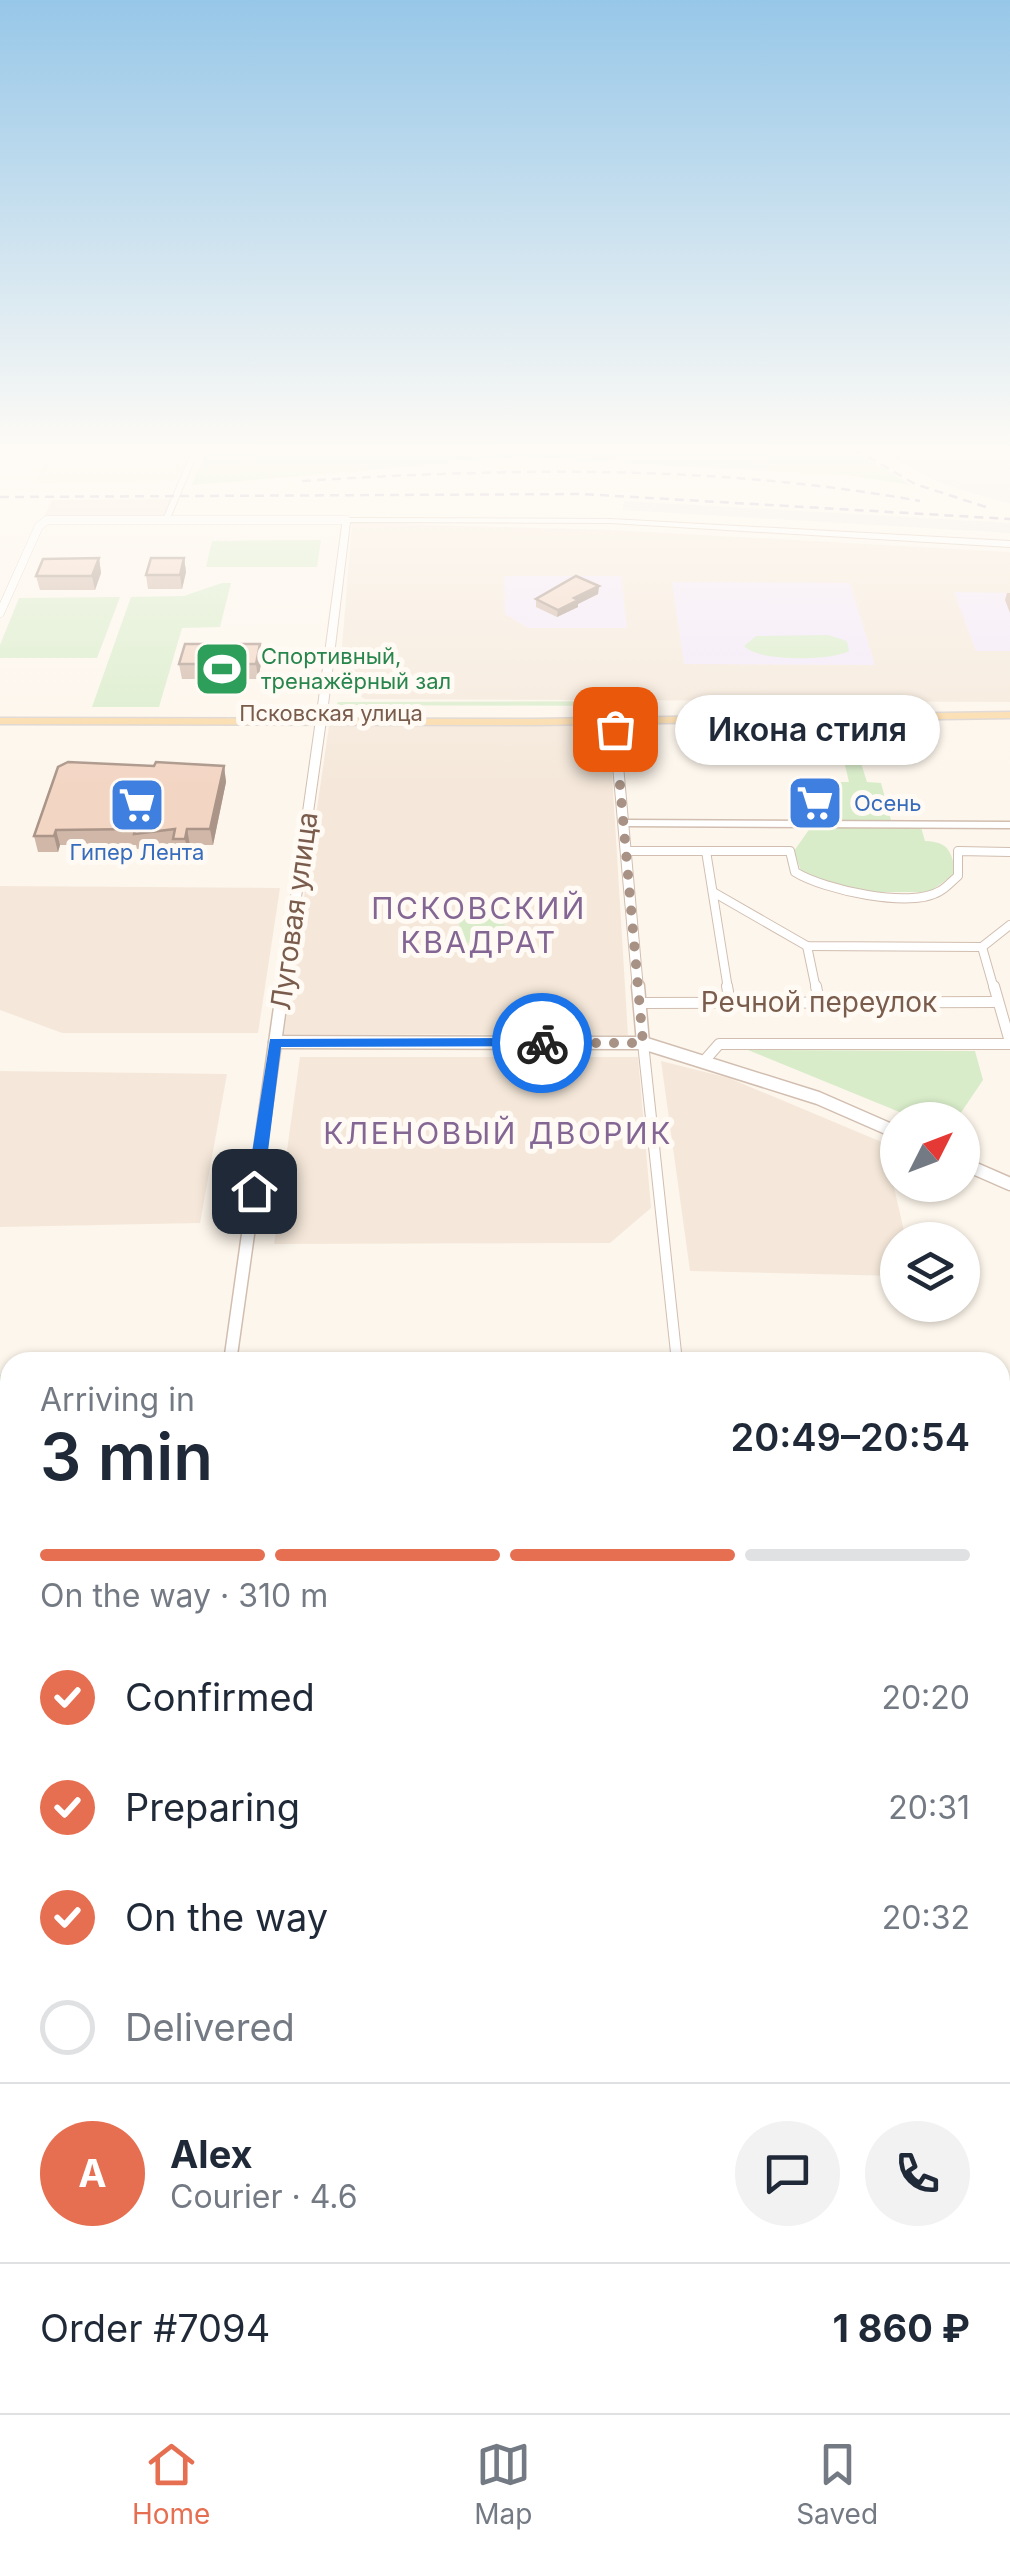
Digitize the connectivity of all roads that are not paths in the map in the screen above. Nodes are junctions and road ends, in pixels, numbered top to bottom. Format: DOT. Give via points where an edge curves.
graph roads {
  1 [pos="24,562"];
  2 [pos="341,562"];
  3 [pos="0,613"];
  4 [pos="0,713"];
  5 [pos="1010,715"];
  6 [pos="322,717"];
  7 [pos="535,717"];
  8 [pos="662,717"];
  9 [pos="0,721"];
  10 [pos="614,725"];
  11 [pos="625,822"];
  12 [pos="1010,825"];
  13 [pos="628,851"];
  14 [pos="706,851"];
  15 [pos="1010,852"];
  16 [pos="713,892"];
  17 [pos="1010,926"];
  18 [pos="807,946"];
  19 [pos="982,947"];
  20 [pos="730,1002"];
  21 [pos="819,1002"];
  22 [pos="998,1002"];
  23 [pos="640,1003"];
  24 [pos="275,1042"];
  25 [pos="643,1043"];
  26 [pos="1010,1043"];
  27 [pos="705,1060"];
  28 [pos="880,1126"];
  29 [pos="980,1171"];
  30 [pos="1010,1184"];
  31 [pos="231,1352"];
  32 [pos="676,1352"];
  1 -- 3 [label="street"];
  2 -- 6 [label="main road, Луговая улица"];
  4 -- 6 [label="main road, Псковская улица"];
  5 -- 8 [label="main road, Псковская улица"];
  6 -- 7 [label="main road, Псковская улица"];
  6 -- 9 [label="main road, Псковская улица"];
  6 -- 24 [label="street, Луговая улица"];
  7 -- 8 [label="main road, Псковская улица"];
  7 -- 10 [label="main road, Псковская улица"];
  8 -- 10 [label="main road, Псковская улица"];
  10 -- 11 [label="street"];
  11 -- 12 [label="street"];
  11 -- 13 [label="street"];
  13 -- 14 [label="street"];
  13 -- 23 [label="street"];
  14 -- 15 [label="street" via="790,851 795,872 812,885 880,895 937,894 958,876 958,851"];
  14 -- 16 [label="street"];
  16 -- 18 [label="street"];
  16 -- 20 [label="street"];
  17 -- 19 [label="street"];
  18 -- 19 [label="street"];
  18 -- 21 [label="street"];
  19 -- 22 [label="street"];
  20 -- 21 [label="street, Речной переулок"];
  20 -- 23 [label="street, Речной переулок"];
  21 -- 22 [label="street, Речной переулок"];
  22 -- 26 [label="street"];
  23 -- 25 [label="street"];
  24 -- 25 [label="street"];
  24 -- 31 [label="street, Луговая улица"];
  25 -- 27 [label="street"];
  25 -- 32 [label="street"];
  26 -- 27 [label="street" via="719,1044"];
  27 -- 28 [label="street"];
  29 -- 30 [label="street"];
}
